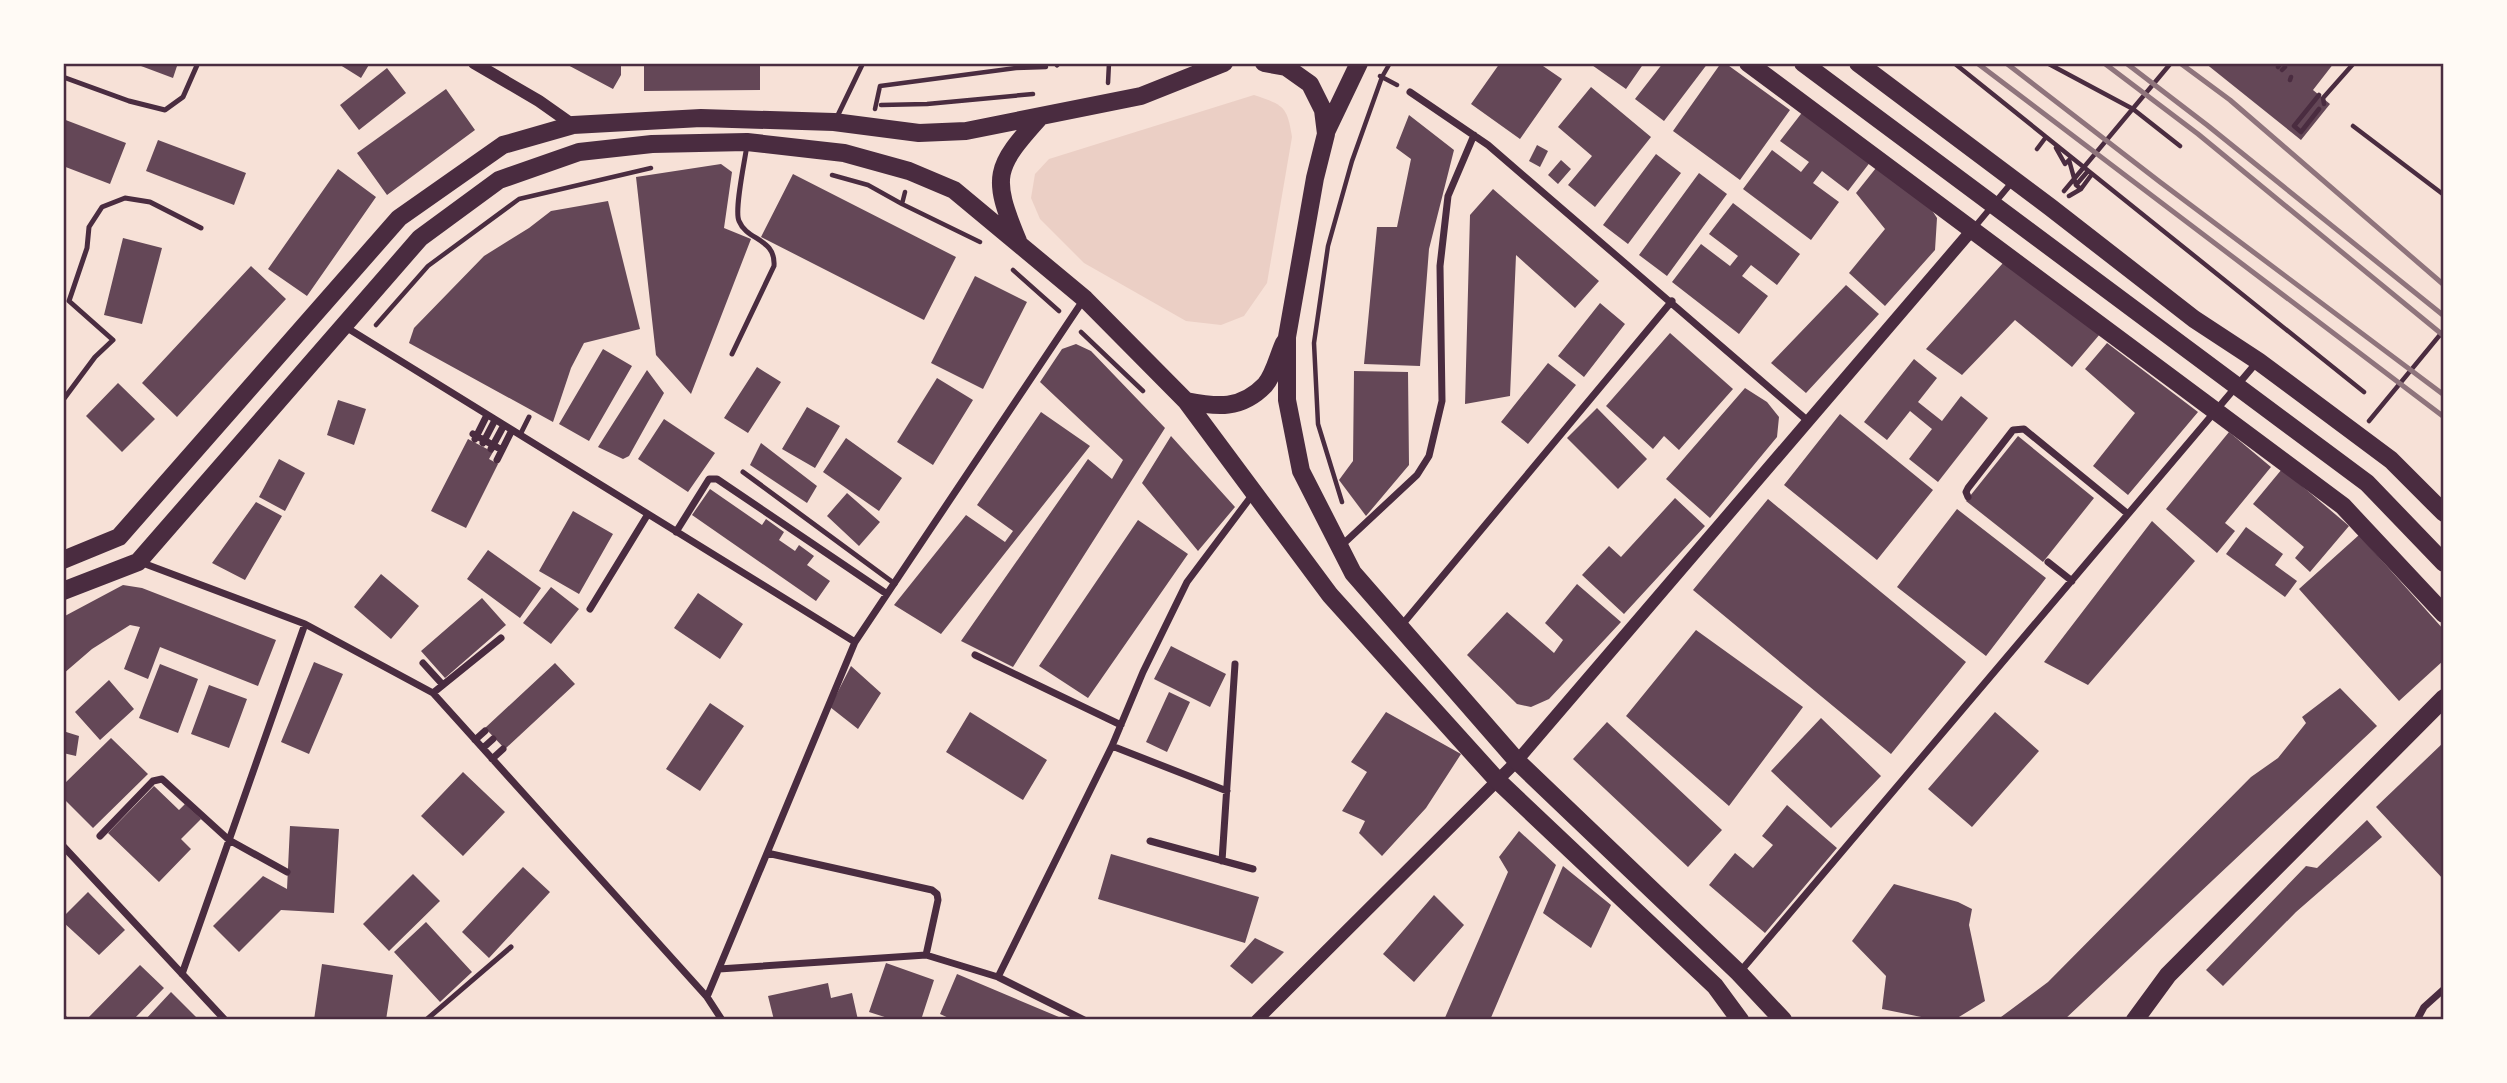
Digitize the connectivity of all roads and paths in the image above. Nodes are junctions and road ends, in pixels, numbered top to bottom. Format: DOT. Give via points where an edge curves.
graph roads {
  1 [pos="198,63"];
  2 [pos="474,63"];
  3 [pos="863,63"];
  4 [pos="1224,63"];
  5 [pos="1264,63"];
  6 [pos="1359,63"];
  7 [pos="1748,63"];
  8 [pos="1803,63"];
  9 [pos="1858,63"];
  10 [pos="1954,63"];
  11 [pos="2048,63"];
  12 [pos="2171,63"];
  13 [pos="2354,63"];
  14 [pos="1058,64"];
  15 [pos="63,77"];
  16 [pos="1121,79"];
  17 [pos="884,85"];
  18 [pos="1096,86"];
  19 [pos="1410,92"];
  20 [pos="1045,93"];
  21 [pos="2319,95"];
  22 [pos="927,104"];
  23 [pos="2324,104"];
  24 [pos="843,105"];
  25 [pos="2133,109"];
  26 [pos="2319,109"];
  27 [pos="1041,116"];
  28 [pos="834,122"];
  29 [pos="573,125"];
  30 [pos="2353,126"];
  31 [pos="919,133"];
  32 [pos="1326,134"];
  33 [pos="1474,135"];
  34 [pos="747,142"];
  35 [pos="2180,146"];
  36 [pos="2057,148"];
  37 [pos="2037,149"];
  38 [pos="2070,158"];
  39 [pos="2079,163"];
  40 [pos="654,167"];
  41 [pos="2074,171"];
  42 [pos="909,172"];
  43 [pos="2090,172"];
  44 [pos="828,174"];
  45 [pos="2015,180"];
  46 [pos="2079,187"];
  47 [pos="2444,195"];
  48 [pos="902,204"];
  49 [pos="2050,207"];
  50 [pos="201,228"];
  51 [pos="1972,230"];
  52 [pos="983,243"];
  53 [pos="1019,244"];
  54 [pos="1003,261"];
  55 [pos="1085,299"];
  56 [pos="1672,301"];
  57 [pos="1070,321"];
  58 [pos="343,326"];
  59 [pos="2444,330"];
  60 [pos="1287,337"];
  61 [pos="364,339"];
  62 [pos="732,355"];
  63 [pos="2258,361"];
  64 [pos="2364,392"];
  65 [pos="1149,396"];
  66 [pos="63,400"];
  67 [pos="1186,401"];
  68 [pos="2215,411"];
  69 [pos="487,415"];
  70 [pos="530,417"];
  71 [pos="495,420"];
  72 [pos="1808,421"];
  73 [pos="504,425"];
  74 [pos="2364,427"];
  75 [pos="516,433"];
  76 [pos="484,442"];
  77 [pos="492,447"];
  78 [pos="502,450"];
  79 [pos="497,460"];
  80 [pos="743,472"];
  81 [pos="1254,493"];
  82 [pos="1968,497"];
  83 [pos="2444,513"];
  84 [pos="648,514"];
  85 [pos="2128,514"];
  86 [pos="676,532"];
  87 [pos="1340,548"];
  88 [pos="63,560"];
  89 [pos="138,562"];
  90 [pos="2048,562"];
  91 [pos="2444,563"];
  92 [pos="2071,581"];
  93 [pos="894,584"];
  94 [pos="63,592"];
  95 [pos="887,594"];
  96 [pos="590,609"];
  97 [pos="2444,614"];
  98 [pos="305,624"];
  99 [pos="1400,627"];
  100 [pos="501,638"];
  101 [pos="855,642"];
  102 [pos="975,655"];
  103 [pos="423,663"];
  104 [pos="1235,664"];
  105 [pos="443,685"];
  106 [pos="433,694"];
  107 [pos="2444,698"];
  108 [pos="1121,725"];
  109 [pos="485,731"];
  110 [pos="493,739"];
  111 [pos="475,740"];
  112 [pos="1112,746"];
  113 [pos="482,748"];
  114 [pos="503,749"];
  115 [pos="492,759"];
  116 [pos="1517,761"];
  117 [pos="1497,780"];
  118 [pos="1227,791"];
  119 [pos="100,836"];
  120 [pos="229,840"];
  121 [pos="1150,841"];
  122 [pos="63,846"];
  123 [pos="767,853"];
  124 [pos="1222,861"];
  125 [pos="1253,869"];
  126 [pos="287,872"];
  127 [pos="511,947"];
  128 [pos="926,955"];
  129 [pos="719,969"];
  130 [pos="1739,973"];
  131 [pos="182,974"];
  132 [pos="998,977"];
  133 [pos="2444,989"];
  134 [pos="707,996"];
  135 [pos="225,1020"];
  136 [pos="426,1020"];
  137 [pos="722,1020"];
  138 [pos="1084,1020"];
  139 [pos="1257,1020"];
  140 [pos="1740,1020"];
  141 [pos="1783,1020"];
  142 [pos="2136,1020"];
  143 [pos="2417,1020"];
  1 -- 15 [label="lane" via="183,97 164,110"];
  2 -- 29 [label="street"];
  3 -- 24 [label="lane"];
  4 -- 27 [label="main road" via="1141,96"];
  5 -- 32 [label="main road" via="1286,67 1310,84 1323,110"];
  6 -- 19 [label="path"];
  6 -- 32 [label="main road"];
  7 -- 51 [label="main road"];
  8 -- 91 [label="main road" via="2367,484"];
  9 -- 45 [label="main road"];
  10 -- 36 [label="path"];
  11 -- 25 [label="path"];
  12 -- 25 [label="path"];
  13 -- 23 [label="path" via="2323,98"];
  14 -- 17 [label="path"];
  16 -- 18 [label="path"];
  19 -- 33 [label="street"];
  20 -- 22 [label="path"];
  21 -- 26 [label="path" via="2294,126 2301,132"];
  22 -- 24 [label="path"];
  22 -- 31 [label="path"];
  24 -- 28 [label="lane"];
  25 -- 35 [label="path"];
  25 -- 49 [label="path"];
  27 -- 31 [label="main road" via="966,131"];
  27 -- 53 [label="main road" via="1016,145 1000,175 1002,202"];
  28 -- 29 [label="main road" via="701,118"];
  28 -- 31 [label="main road"];
  29 -- 88 [label="main road" via="503,145 398,218 119,537"];
  30 -- 47 [label="path"];
  32 -- 60 [label="main road"];
  33 -- 56 [label="street"];
  33 -- 87 [label="street" via="1448,196 1440,265 1442,401 1429,456 1417,475"];
  34 -- 42 [label="main road" via="844,153"];
  34 -- 58 [label="main road" via="652,144 579,152 499,180 420,238"];
  34 -- 62 [label="lane" via="736,214 740,225 775,256"];
  36 -- 37 [label="path" via="2046,137"];
  36 -- 38 [label="path"];
  36 -- 38 [label="path" via="2065,164"];
  38 -- 39 [label="path"];
  38 -- 41 [label="path"];
  39 -- 41 [label="path"];
  39 -- 43 [label="path"];
  40 -- 61 [label="path" via="519,199 428,266"];
  41 -- 46 [label="path"];
  42 -- 48 [label="path"];
  42 -- 53 [label="main road" via="954,191"];
  43 -- 46 [label="path"];
  43 -- 64 [label="path"];
  44 -- 48 [label="path" via="868,185"];
  45 -- 49 [label="main road"];
  45 -- 51 [label="street"];
  46 -- 49 [label="path"];
  48 -- 52 [label="path"];
  49 -- 63 [label="main road" via="2194,319"];
  50 -- 66 [label="lane" via="150,202 125,198 102,207 89,227 69,301 113,340"];
  51 -- 68 [label="main road"];
  51 -- 72 [label="street"];
  53 -- 55 [label="main road"];
  54 -- 57 [label="path"];
  55 -- 57 [label="street"];
  55 -- 67 [label="main road"];
  56 -- 72 [label="street"];
  56 -- 99 [label="street"];
  57 -- 65 [label="path"];
  57 -- 93 [label="street"];
  58 -- 61 [label="street"];
  58 -- 89 [label="main road"];
  59 -- 74 [label="path"];
  60 -- 67 [label="main road" via="1266,384 1240,403 1215,407"];
  60 -- 87 [label="main road" via="1287,400 1301,471"];
  61 -- 69 [label="street"];
  63 -- 68 [label="street"];
  63 -- 83 [label="main road" via="2391,460"];
  67 -- 81 [label="main road"];
  68 -- 85 [label="street"];
  68 -- 97 [label="main road" via="2343,506"];
  69 -- 71 [label="street"];
  69 -- 76 [label="street" via="475,436"];
  70 -- 75 [label="lane"];
  71 -- 73 [label="street"];
  71 -- 76 [label="street"];
  72 -- 116 [label="street"];
  73 -- 75 [label="street"];
  73 -- 77 [label="street"];
  75 -- 78 [label="street"];
  75 -- 84 [label="street"];
  76 -- 77 [label="street"];
  77 -- 78 [label="street"];
  78 -- 79 [label="street"];
  80 -- 93 [label="lane"];
  81 -- 108 [label="street" via="1187,582"];
  81 -- 117 [label="main road" via="1330,595"];
  82 -- 85 [label="street" via="1968,488 2018,428"];
  84 -- 86 [label="street"];
  84 -- 96 [label="street"];
  85 -- 92 [label="street"];
  86 -- 95 [label="street" via="709,479 717,479"];
  86 -- 101 [label="street"];
  87 -- 99 [label="main road" via="1353,573"];
  89 -- 94 [label="main road"];
  89 -- 98 [label="street"];
  90 -- 92 [label="street"];
  92 -- 130 [label="street"];
  93 -- 95 [label="street"];
  95 -- 101 [label="street"];
  98 -- 106 [label="street"];
  98 -- 120 [label="street"];
  99 -- 116 [label="main road"];
  100 -- 105 [label="street"];
  101 -- 123 [label="street"];
  102 -- 108 [label="street"];
  103 -- 105 [label="street"];
  104 -- 118 [label="street"];
  105 -- 106 [label="street"];
  106 -- 111 [label="street"];
  107 -- 142 [label="main road" via="2168,975"];
  108 -- 112 [label="street"];
  109 -- 111 [label="street"];
  110 -- 113 [label="street"];
  111 -- 113 [label="street"];
  112 -- 118 [label="street"];
  112 -- 132 [label="street"];
  113 -- 115 [label="street"];
  114 -- 115 [label="street"];
  115 -- 134 [label="street"];
  116 -- 117 [label="street"];
  116 -- 130 [label="main road"];
  117 -- 139 [label="street"];
  117 -- 140 [label="main road" via="1715,986"];
  118 -- 124 [label="street"];
  119 -- 120 [label="street" via="158,779 167,782"];
  120 -- 126 [label="street"];
  120 -- 131 [label="street"];
  121 -- 124 [label="street"];
  122 -- 131 [label="street"];
  123 -- 128 [label="street" via="932,890 938,900"];
  123 -- 129 [label="street"];
  124 -- 125 [label="street"];
  127 -- 136 [label="lane"];
  128 -- 129 [label="street"];
  128 -- 132 [label="street"];
  129 -- 134 [label="street"];
  130 -- 141 [label="main road"];
  131 -- 135 [label="street"];
  132 -- 138 [label="street"];
  133 -- 143 [label="street"];
  134 -- 137 [label="street"];
}
